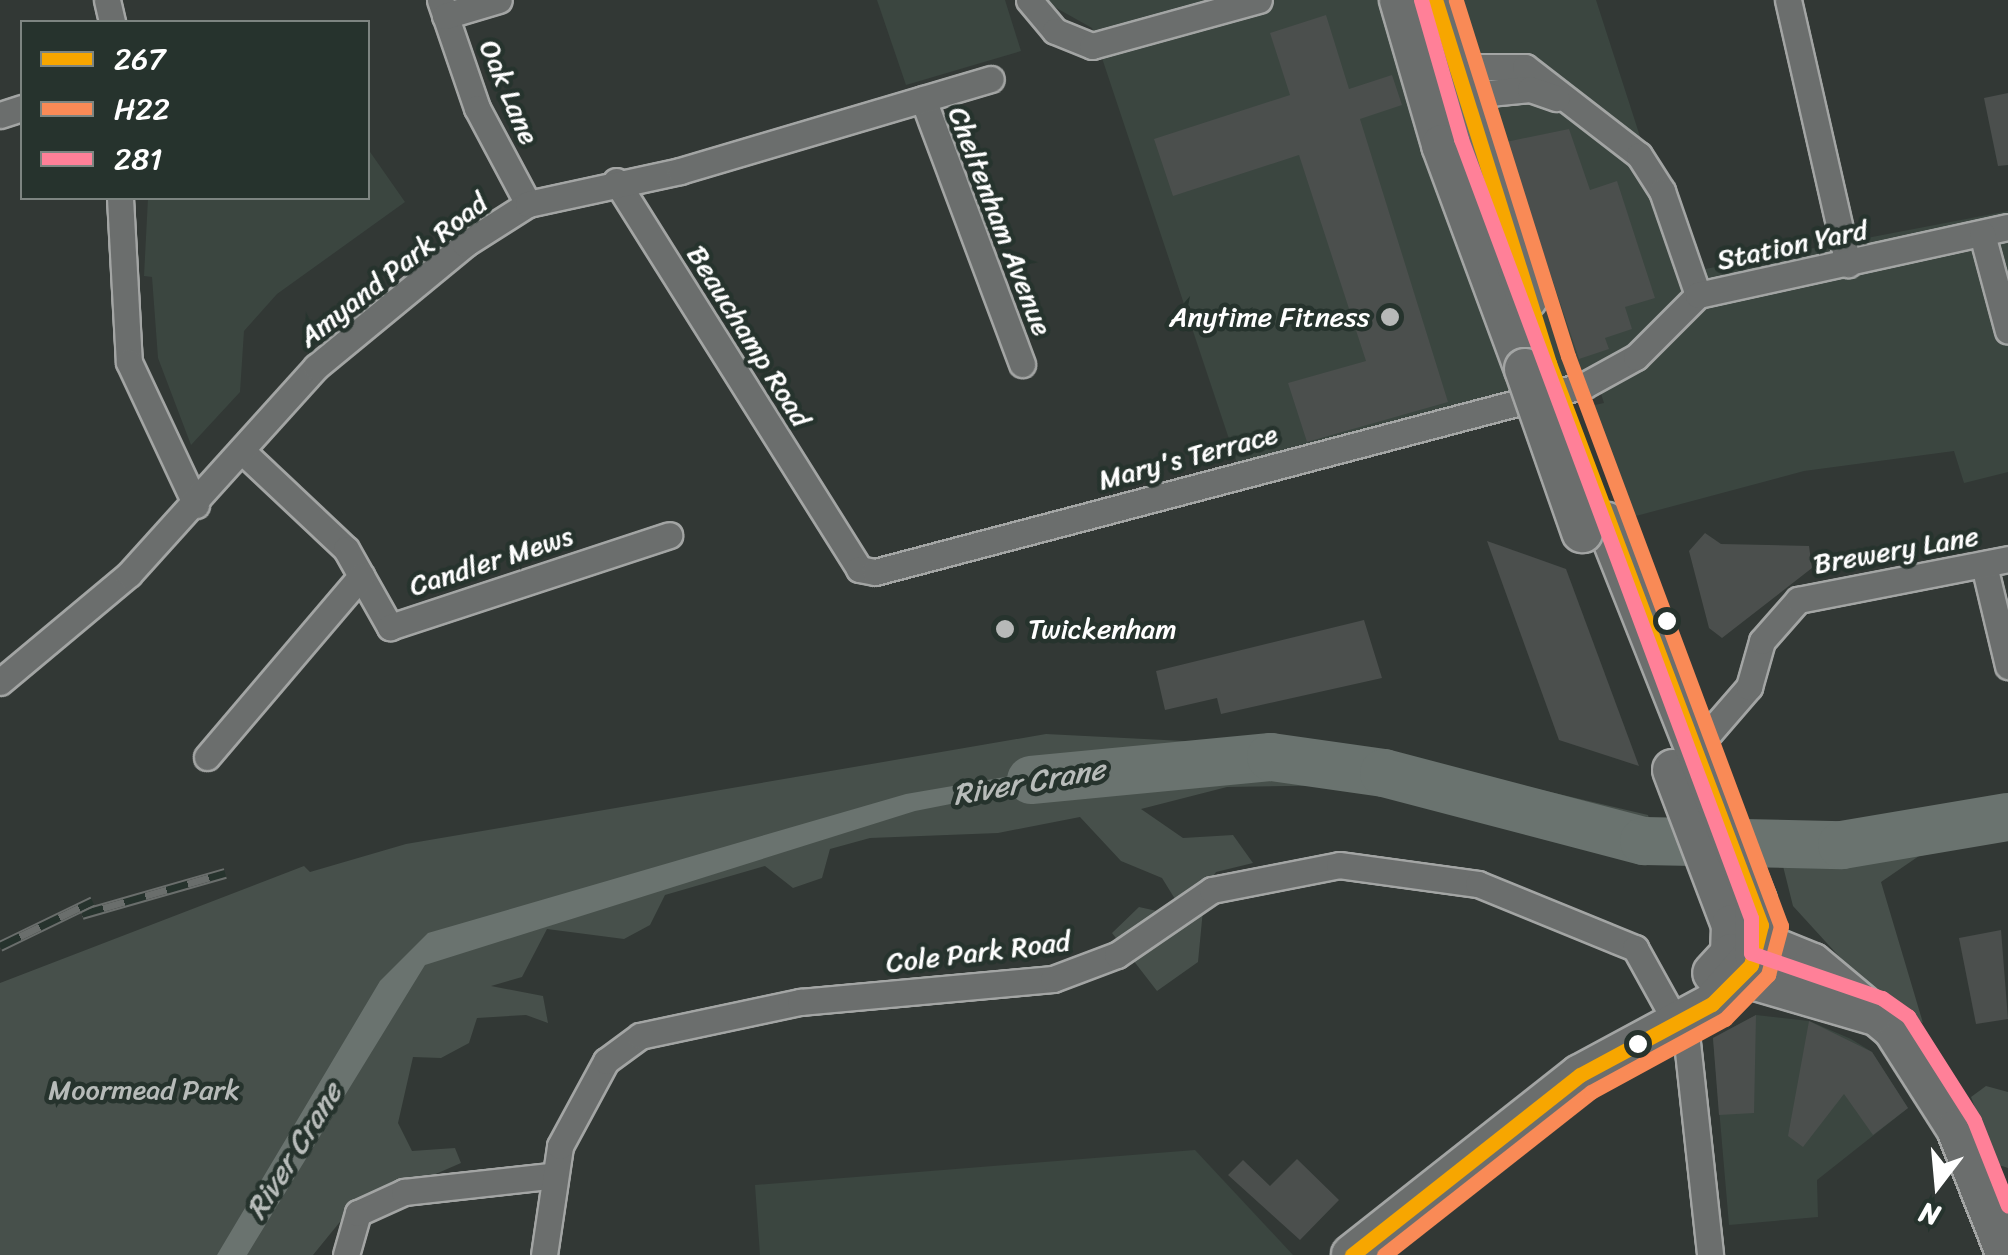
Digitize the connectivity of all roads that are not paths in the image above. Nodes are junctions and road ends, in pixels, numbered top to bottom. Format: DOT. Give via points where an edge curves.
graph roads {
  1 [pos="499,0"];
  2 [pos="1029,0"];
  3 [pos="1259,0"];
  4 [pos="1400,0"];
  5 [pos="1435,0"];
  6 [pos="1788,0"];
  7 [pos="443,8"];
  8 [pos="1437,71"];
  9 [pos="992,79"];
  10 [pos="923,99"];
  11 [pos="1570,104"];
  12 [pos="1468,122"];
  13 [pos="616,181"];
  14 [pos="120,200"];
  15 [pos="528,204"];
  16 [pos="2008,227"];
  17 [pos="1982,234"];
  18 [pos="1848,264"];
  19 [pos="1698,295"];
  20 [pos="2008,331"];
  21 [pos="1022,364"];
  22 [pos="1537,366"];
  23 [pos="1585,385"];
  24 [pos="243,452"];
  25 [pos="196,505"];
  26 [pos="831,522"];
  27 [pos="669,535"];
  28 [pos="1996,562"];
  29 [pos="361,576"];
  30 [pos="2008,666"];
  31 [pos="0,682"];
  32 [pos="208,757"];
  33 [pos="1687,764"];
  34 [pos="1741,955"];
  35 [pos="1671,1020"];
  36 [pos="550,1176"];
  37 [pos="346,1255"];
  38 [pos="544,1255"];
  39 [pos="1352,1255"];
  40 [pos="1710,1255"];
  41 [pos="2006,1255"];
  1 -- 7 [label="street"];
  2 -- 3 [label="street" via="1055,31 1092,46"];
  4 -- 8 [label="main road"];
  5 -- 8 [label="main road"];
  6 -- 18 [label="street"];
  7 -- 15 [label="street, Oak Lane" via="477,108"];
  8 -- 11 [label="street" via="1526,66"];
  8 -- 12 [label="main road"];
  8 -- 22 [label="main road"];
  9 -- 10 [label="street, Amyand Park Road"];
  10 -- 13 [label="street, Amyand Park Road" via="680,171"];
  10 -- 21 [label="street, Cheltenham Avenue"];
  11 -- 12 [label="street" via="1510,88 1480,98"];
  11 -- 19 [label="street" via="1652,171"];
  12 -- 22 [label="main road"];
  13 -- 15 [label="street, Amyand Park Road"];
  13 -- 26 [label="street, Beauchamp Road"];
  14 -- 25 [label="street" via="129,362"];
  15 -- 24 [label="street, Amyand Park Road" via="465,244 316,367"];
  16 -- 17 [label="street, Station Yard"];
  17 -- 18 [label="street, Station Yard"];
  17 -- 20 [label="street"];
  18 -- 19 [label="street, Station Yard"];
  19 -- 23 [label="street, Station Yard" via="1636,357"];
  22 -- 33 [label="main road, bridge"];
  23 -- 26 [label="street, Mary's Terrace" via="875,572 860,569"];
  24 -- 25 [label="street, Amyand Park Road"];
  24 -- 29 [label="street, Candler Mews" via="346,549"];
  25 -- 31 [label="street, Amyand Park Road" via="130,574"];
  27 -- 29 [label="street, Candler Mews" via="390,627"];
  28 -- 30 [label="street"];
  28 -- 33 [label="street, Brewery Lane" via="1827,588 1798,600 1762,641 1749,687"];
  29 -- 32 [label="street"];
  33 -- 34 [label="main road" via="1725,863 1759,910"];
  34 -- 35 [label="main road"];
  34 -- 41 [label="main road" via="1828,972 1874,1016 1939,1096"];
  35 -- 36 [label="street, Cole Park Road" via="1649,964 1619,938 1478,884 1391,869 1290,869 1212,890 1117,955 1053,979 800,1002 640,1036 606,1061"];
  35 -- 39 [label="main road" via="1489,1140"];
  35 -- 40 [label="street, Cole Park Road" via="1688,1052"];
  36 -- 37 [label="street" via="404,1192 358,1214"];
  36 -- 38 [label="street, Cole Park Road"];
}
